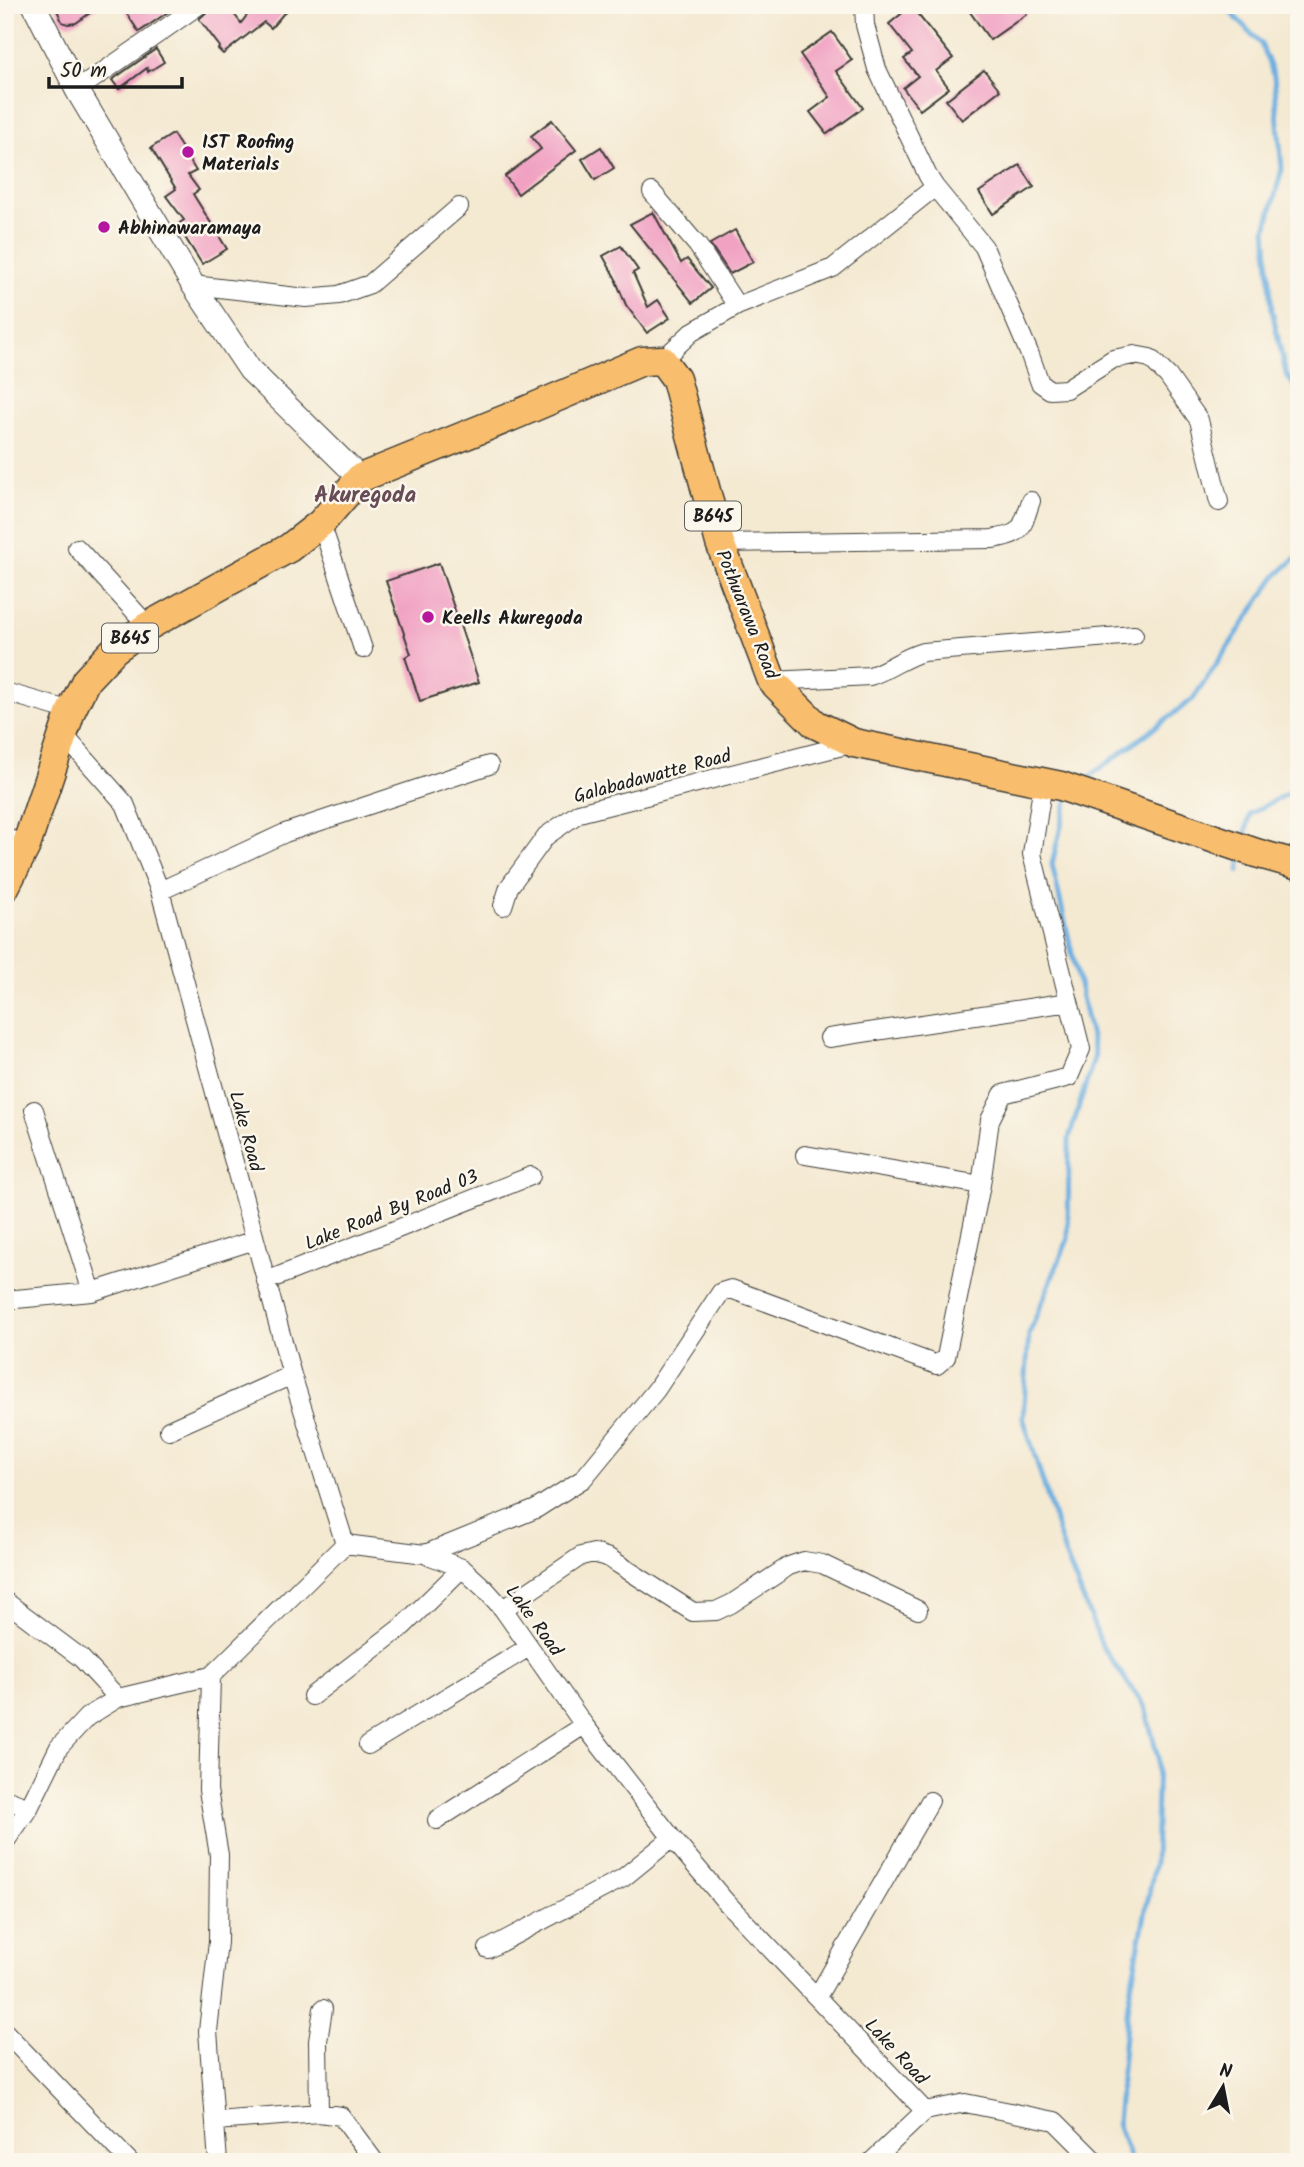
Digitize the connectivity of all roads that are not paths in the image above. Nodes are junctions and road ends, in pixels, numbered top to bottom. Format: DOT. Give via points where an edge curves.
graph roads {
  1 [pos="34,5"];
  2 [pos="199,5"];
  3 [pos="864,5"];
  4 [pos="76,90"];
  5 [pos="934,187"];
  6 [pos="652,192"];
  7 [pos="459,206"];
  8 [pos="193,285"];
  9 [pos="737,306"];
  10 [pos="662,360"];
  11 [pos="360,478"];
  12 [pos="1031,501"];
  13 [pos="1219,502"];
  14 [pos="321,523"];
  15 [pos="720,544"];
  16 [pos="77,548"];
  17 [pos="148,626"];
  18 [pos="1134,635"];
  19 [pos="363,649"];
  20 [pos="772,681"];
  21 [pos="5,692"];
  22 [pos="67,722"];
  23 [pos="854,743"];
  24 [pos="489,765"];
  25 [pos="1052,785"];
  26 [pos="15,841"];
  27 [pos="1299,865"];
  28 [pos="5,887"];
  29 [pos="160,891"];
  30 [pos="503,906"];
  31 [pos="1069,1002"];
  32 [pos="830,1038"];
  33 [pos="34,1110"];
  34 [pos="805,1155"];
  35 [pos="531,1176"];
  36 [pos="981,1185"];
  37 [pos="255,1240"];
  38 [pos="266,1280"];
  39 [pos="92,1292"];
  40 [pos="5,1300"];
  41 [pos="292,1375"];
  42 [pos="169,1430"];
  43 [pos="345,1544"];
  44 [pos="425,1554"];
  45 [pos="461,1568"];
  46 [pos="5,1601"];
  47 [pos="503,1609"];
  48 [pos="918,1610"];
  49 [pos="529,1647"];
  50 [pos="211,1676"];
  51 [pos="312,1696"];
  52 [pos="118,1698"];
  53 [pos="584,1725"];
  54 [pos="368,1745"];
  55 [pos="5,1799"];
  56 [pos="930,1801"];
  57 [pos="29,1808"];
  58 [pos="437,1820"];
  59 [pos="672,1839"];
  60 [pos="5,1842"];
  61 [pos="488,1949"];
  62 [pos="817,1997"];
  63 [pos="323,2009"];
  64 [pos="5,2032"];
  65 [pos="925,2110"];
  66 [pos="319,2113"];
  67 [pos="216,2121"];
  68 [pos="888,2154"];
  69 [pos="130,2162"];
  70 [pos="218,2162"];
  71 [pos="375,2162"];
  72 [pos="871,2162"];
  73 [pos="1096,2162"];
  1 -- 4 [label="street"];
  2 -- 4 [label="street"];
  3 -- 5 [label="street" via="877,69"];
  4 -- 8 [label="street"];
  5 -- 9 [label="street" via="833,268"];
  5 -- 13 [label="street" via="984,247 1040,383 1050,390 1066,389 1114,359 1150,358 1199,420"];
  6 -- 9 [label="street" via="698,246"];
  7 -- 8 [label="street" via="370,284 339,295 306,298"];
  8 -- 11 [label="street" via="250,370"];
  9 -- 10 [label="street" via="692,332"];
  10 -- 11 [label="main road, B645" via="642,360"];
  10 -- 15 [label="main road, Pothuarawa Road / B645" via="676,379"];
  11 -- 14 [label="main road, B645"];
  12 -- 15 [label="street" via="1022,528 1013,536 992,539"];
  14 -- 17 [label="main road, B645" via="289,548"];
  14 -- 19 [label="street"];
  15 -- 20 [label="main road, Pothuarawa Road / B645"];
  16 -- 17 [label="street"];
  17 -- 22 [label="main road, B645" via="115,649 86,680"];
  18 -- 20 [label="street" via="923,652 870,676"];
  20 -- 23 [label="main road, Pothuarawa Road / B645" via="815,724"];
  21 -- 22 [label="street"];
  22 -- 26 [label="main road, B645"];
  22 -- 29 [label="street, Lake Road" via="125,804"];
  23 -- 25 [label="main road, Pothuarawa Road / B645"];
  23 -- 30 [label="street, Galabadawatte Road" via="579,813 546,836 509,887"];
  24 -- 29 [label="street" via="285,833"];
  25 -- 27 [label="main road, Pothuarawa Road / B645"];
  25 -- 31 [label="street" via="1032,854"];
  26 -- 28 [label="main road, B645"];
  29 -- 37 [label="street, Lake Road"];
  31 -- 32 [label="street"];
  31 -- 36 [label="street" via="1081,1049 1069,1077 1003,1094 990,1120"];
  33 -- 39 [label="street"];
  34 -- 36 [label="street"];
  35 -- 38 [label="street, Lake Road By Road 03"];
  36 -- 44 [label="street" via="946,1357 937,1364 731,1289 721,1292 656,1390 583,1479 536,1509"];
  37 -- 38 [label="street, Lake Road"];
  37 -- 39 [label="street"];
  38 -- 41 [label="street, Lake Road"];
  39 -- 40 [label="street"];
  41 -- 42 [label="street"];
  41 -- 43 [label="street, Lake Road"];
  43 -- 44 [label="street, Lake Road"];
  43 -- 50 [label="street"];
  44 -- 45 [label="street, Lake Road"];
  45 -- 47 [label="street, Lake Road"];
  45 -- 51 [label="street" via="402,1626"];
  46 -- 52 [label="street" via="81,1658"];
  47 -- 48 [label="street" via="581,1556 594,1553 693,1612 716,1611 804,1561 822,1564"];
  47 -- 49 [label="street, Lake Road"];
  49 -- 53 [label="street, Lake Road"];
  49 -- 54 [label="street"];
  50 -- 52 [label="street"];
  50 -- 67 [label="street" via="208,1790 219,1855 218,1942 208,2031"];
  52 -- 57 [label="street" via="87,1717 59,1747"];
  53 -- 58 [label="street"];
  53 -- 59 [label="street, Lake Road"];
  55 -- 57 [label="street"];
  56 -- 62 [label="street"];
  57 -- 60 [label="street"];
  59 -- 61 [label="street" via="624,1878"];
  59 -- 62 [label="street, Lake Road"];
  62 -- 65 [label="street, Lake Road"];
  63 -- 66 [label="street" via="318,2041"];
  64 -- 69 [label="street"];
  65 -- 68 [label="street"];
  65 -- 73 [label="street, Lake Road" via="965,2103 1055,2121"];
  66 -- 67 [label="street"];
  66 -- 71 [label="street" via="341,2116"];
  67 -- 70 [label="street"];
  68 -- 72 [label="street"];
}
